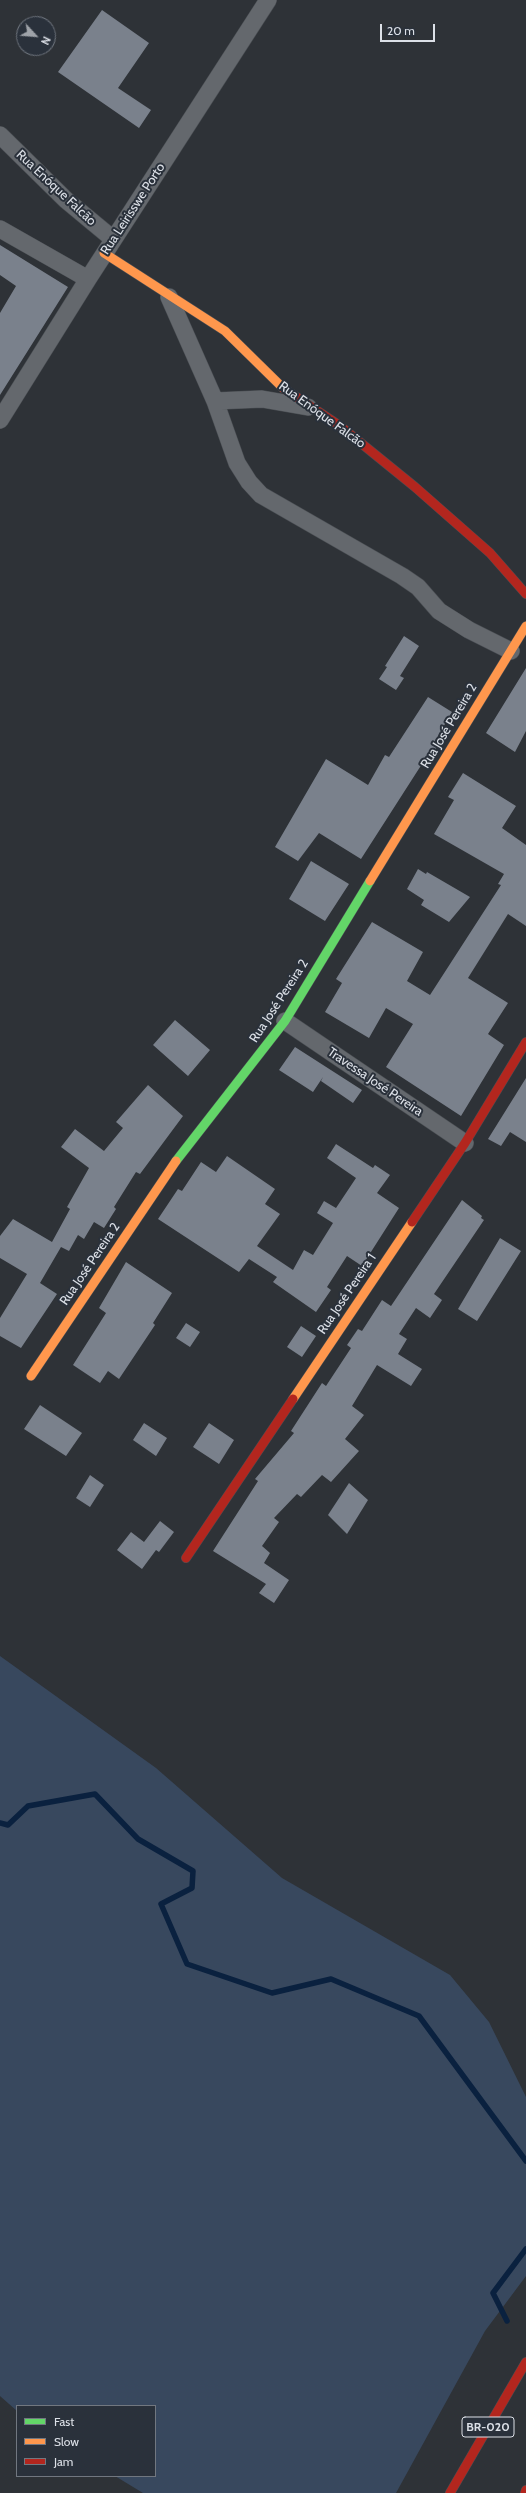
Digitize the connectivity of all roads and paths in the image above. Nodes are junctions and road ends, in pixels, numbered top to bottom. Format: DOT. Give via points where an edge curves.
graph roads {
  1 [pos="268,0"];
  2 [pos="2,141"];
  3 [pos="0,229"];
  4 [pos="109,246"];
  5 [pos="88,279"];
  6 [pos="169,297"];
  7 [pos="215,401"];
  8 [pos="314,409"];
  9 [pos="0,420"];
  10 [pos="526,594"];
  11 [pos="526,626"];
  12 [pos="511,651"];
  13 [pos="285,1021"];
  14 [pos="526,1042"];
  15 [pos="465,1143"];
  16 [pos="31,1376"];
  17 [pos="186,1558"];
  18 [pos="526,2362"];
  19 [pos="526,2490"];
  20 [pos="450,2493"];
  21 [pos="524,2493"];
  1 -- 4 [label="street, Rua Leirisswe Porto"];
  2 -- 4 [label="street, Rua Enóque Falcão" via="66,200"];
  3 -- 5 [label="street"];
  4 -- 5 [label="street, Rua Leirisswe Porto"];
  4 -- 6 [label="main road, Rua Enóque Falcão"];
  5 -- 9 [label="street, Rua Leirisswe Porto"];
  6 -- 7 [label="street"];
  6 -- 8 [label="main road, Rua Enóque Falcão" via="225,331 271,378"];
  7 -- 8 [label="street" via="262,399"];
  7 -- 12 [label="street" via="237,463 260,495 402,576 418,587 439,611 469,630"];
  8 -- 10 [label="main road, Rua Enóque Falcão" via="340,426 415,487 490,553"];
  11 -- 12 [label="main road, Rua José Pereira 2"];
  12 -- 13 [label="main road, Rua José Pereira 2"];
  13 -- 15 [label="street, Travessa José Pereira"];
  13 -- 16 [label="main road, Rua José Pereira 2" via="164,1176"];
  14 -- 15 [label="main road, Rua José Pereira 1"];
  15 -- 17 [label="main road, Rua José Pereira 1"];
  18 -- 20 [label="main road, BR-020"];
  19 -- 21 [label="main road"];
}
